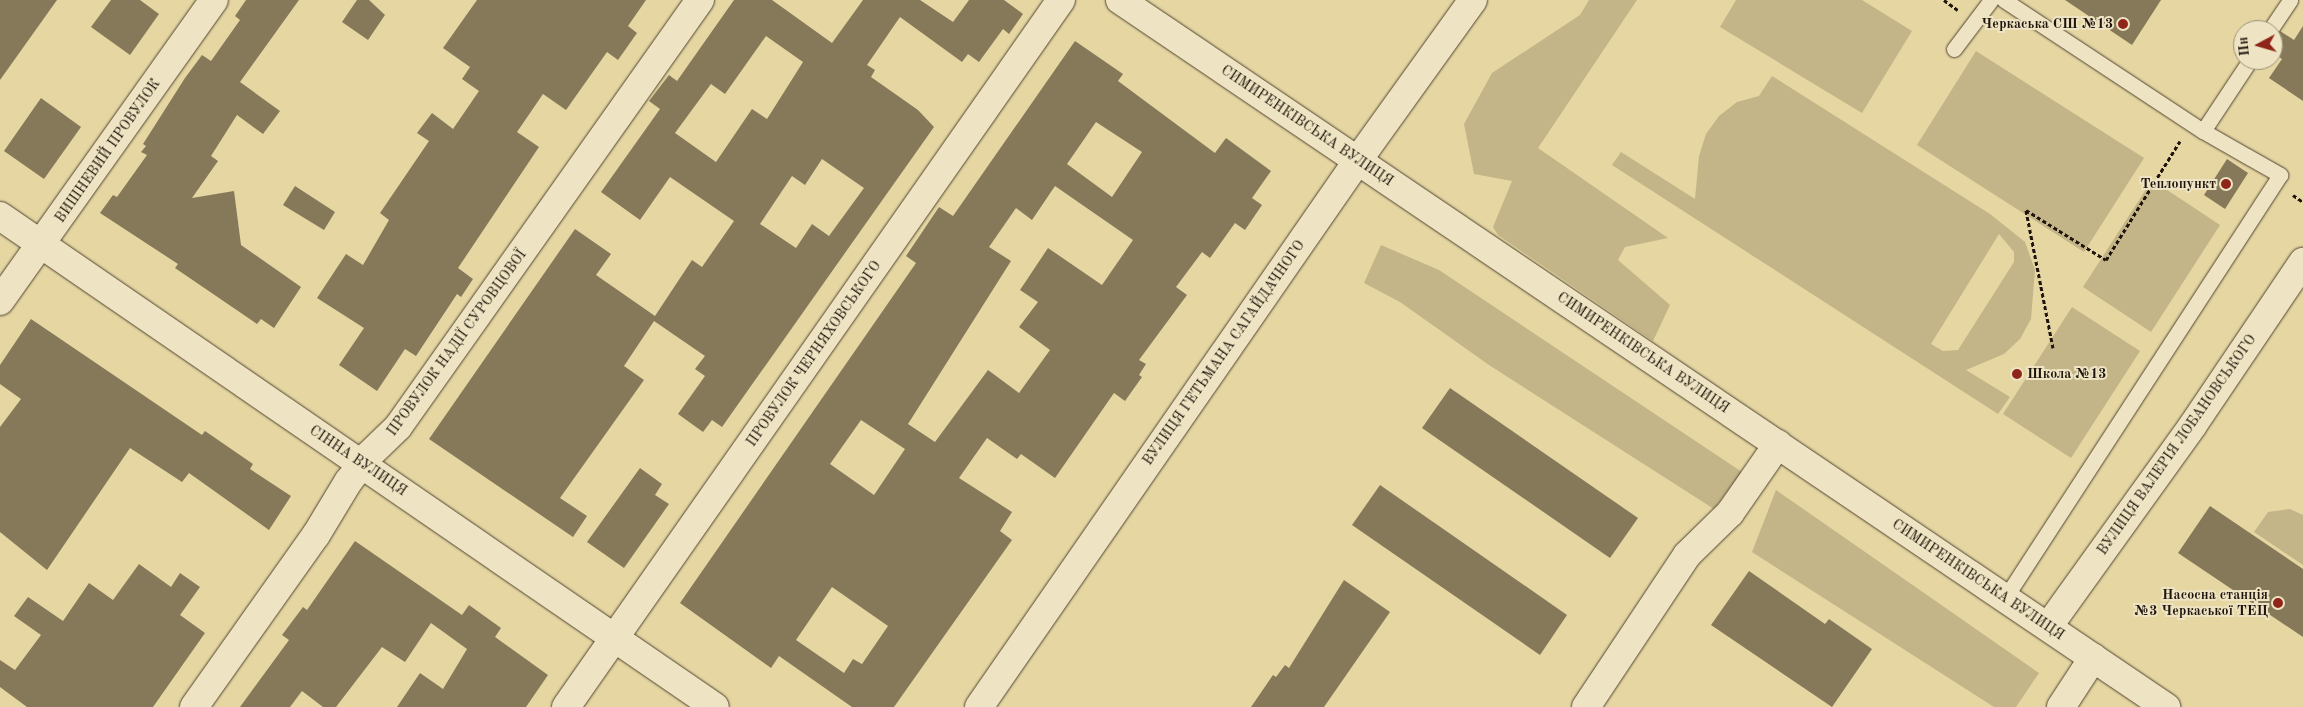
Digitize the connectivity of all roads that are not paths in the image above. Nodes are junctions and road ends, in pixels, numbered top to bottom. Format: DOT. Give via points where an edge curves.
graph roads {
  1 [pos="214,0"];
  2 [pos="700,0"];
  3 [pos="1061,0"];
  4 [pos="1120,0"];
  5 [pos="1473,0"];
  6 [pos="1991,0"];
  7 [pos="2004,0"];
  8 [pos="2290,0"];
  9 [pos="2277,20"];
  10 [pos="1954,49"];
  11 [pos="2242,70"];
  12 [pos="2197,127"];
  13 [pos="1358,160"];
  14 [pos="0,216"];
  15 [pos="42,245"];
  16 [pos="2303,262"];
  17 [pos="0,301"];
  18 [pos="1778,444"];
  19 [pos="362,464"];
  20 [pos="2005,598"];
  21 [pos="2048,627"];
  22 [pos="615,638"];
  23 [pos="2093,658"];
  24 [pos="194,707"];
  25 [pos="566,707"];
  26 [pos="716,707"];
  27 [pos="979,707"];
  28 [pos="1586,707"];
  29 [pos="2061,707"];
  30 [pos="2166,707"];
  1 -- 15 [label="street, ВИШНЕВИЙ ПРОВУЛОК"];
  2 -- 19 [label="street, ПРОВУЛОК НАДІЇ СУРОВЦОВОЇ" via="398,427"];
  3 -- 22 [label="street, ПРОВУЛОК ЧЕРНЯХОВСЬКОГО"];
  4 -- 13 [label="street, СИМИРЕНКІВСЬКА ВУЛИЦЯ"];
  5 -- 13 [label="street, ВУЛИЦЯ ГЕТЬМАНА САГАЙДАЧНОГО"];
  6 -- 10 [label="lane"];
  7 -- 12 [label="lane"];
  8 -- 9 [label="lane"];
  11 -- 12 [label="lane"];
  12 -- 20 [label="lane" via="2280,175"];
  13 -- 18 [label="street, СИМИРЕНКІВСЬКА ВУЛИЦЯ"];
  13 -- 27 [label="street, ВУЛИЦЯ ГЕТЬМАНА САГАЙДАЧНОГО"];
  14 -- 15 [label="street, СІННА ВУЛИЦЯ"];
  15 -- 17 [label="street, ВИШНЕВИЙ ПРОВУЛОК"];
  15 -- 19 [label="street, СІННА ВУЛИЦЯ"];
  16 -- 21 [label="street, ВУЛИЦЯ ВАЛЕРІЯ ЛОБАНОВСЬКОГО" via="2193,425"];
  18 -- 20 [label="street, СИМИРЕНКІВСЬКА ВУЛИЦЯ"];
  18 -- 28 [label="street" via="1730,512 1687,555"];
  19 -- 22 [label="street, СІННА ВУЛИЦЯ"];
  19 -- 24 [label="street, ПРОВУЛОК НАДІЇ СУРОВЦОВОЇ" via="316,535"];
  20 -- 21 [label="street, СИМИРЕНКІВСЬКА ВУЛИЦЯ"];
  21 -- 23 [label="street, СИМИРЕНКІВСЬКА ВУЛИЦЯ"];
  22 -- 25 [label="street, ПРОВУЛОК ЧЕРНЯХОВСЬКОГО"];
  22 -- 26 [label="street, СІННА ВУЛИЦЯ"];
  23 -- 29 [label="street"];
  23 -- 30 [label="street, СИМИРЕНКІВСЬКА ВУЛИЦЯ"];
}
